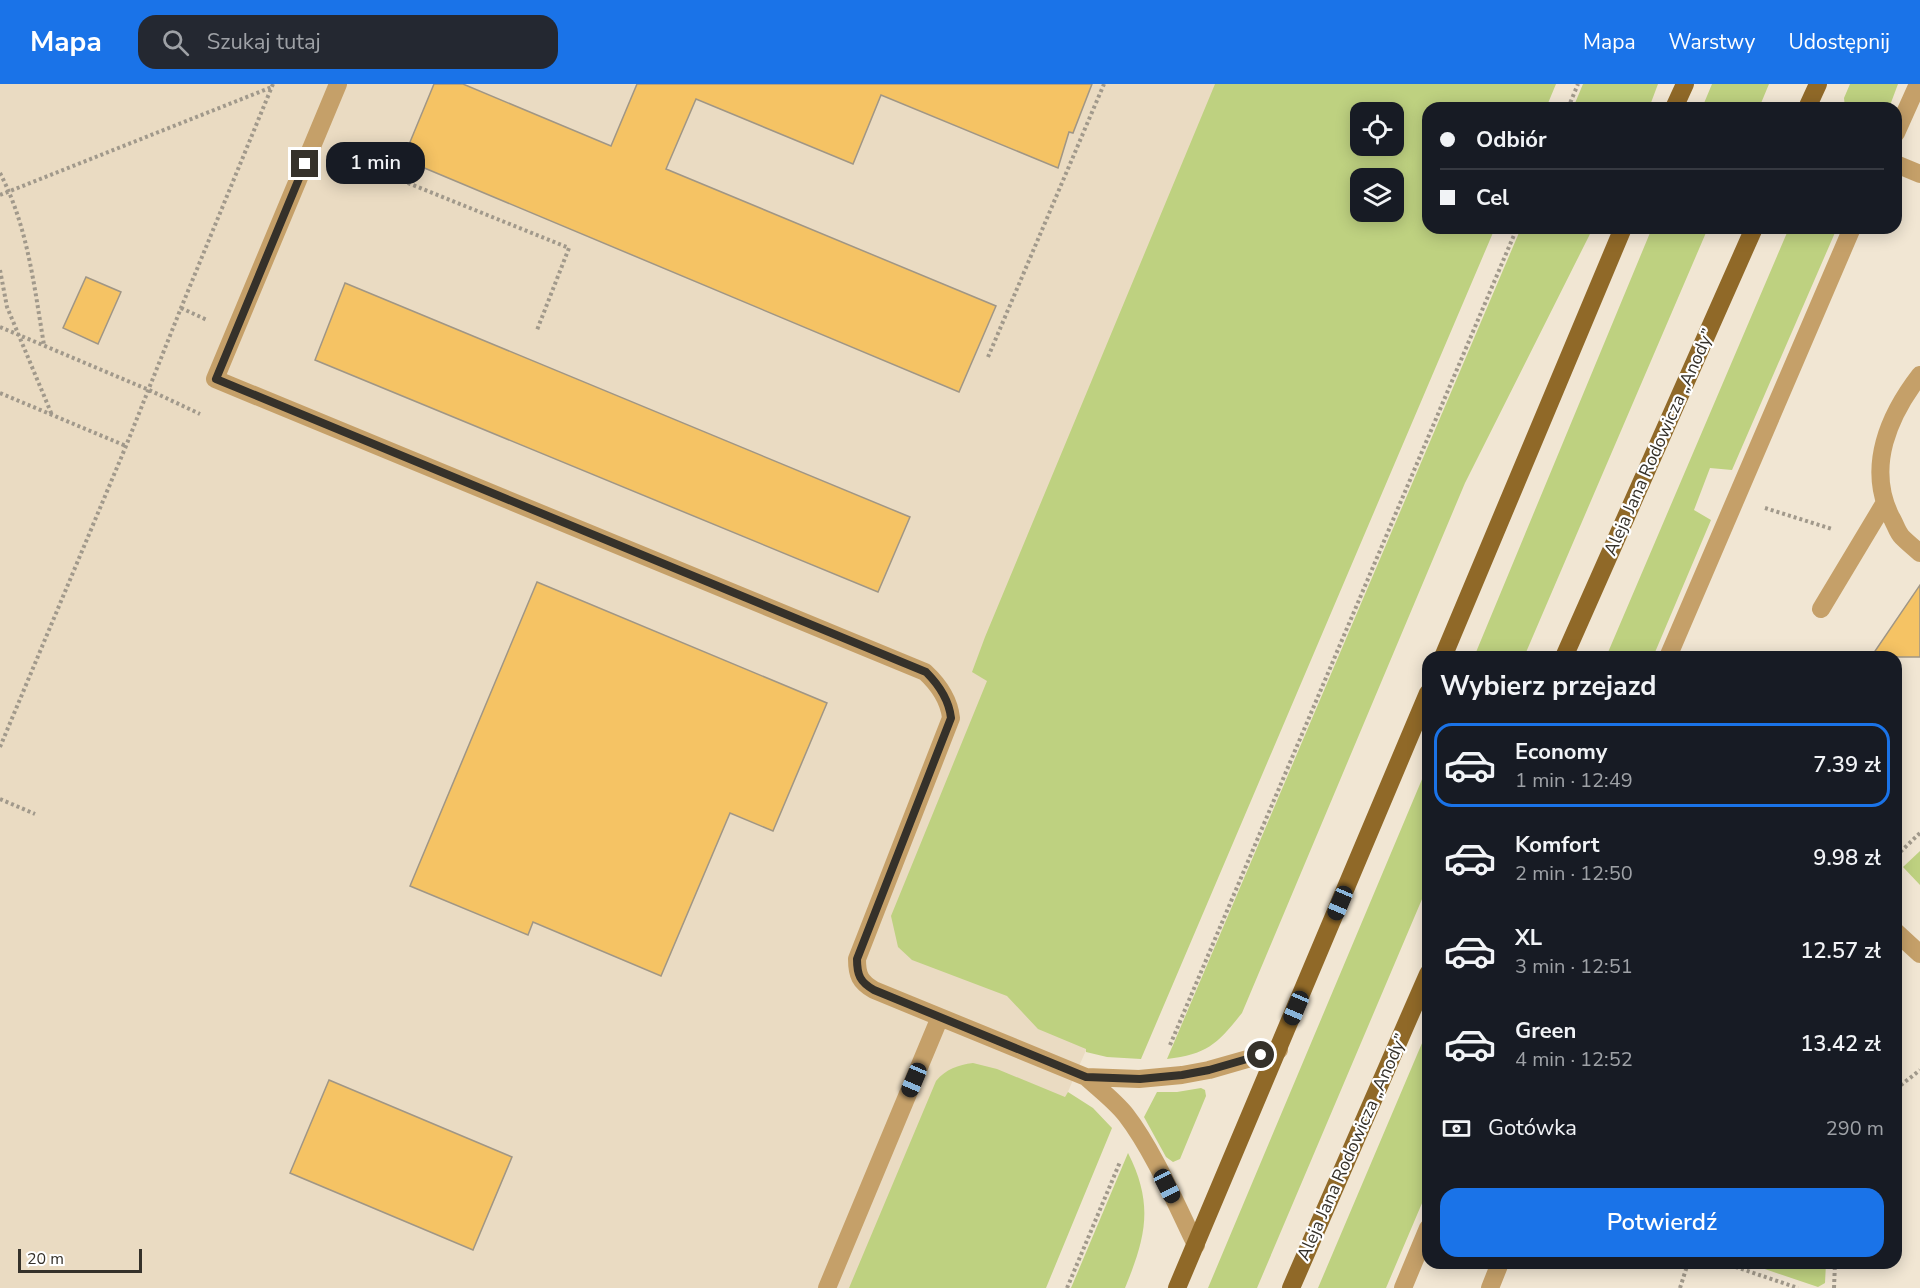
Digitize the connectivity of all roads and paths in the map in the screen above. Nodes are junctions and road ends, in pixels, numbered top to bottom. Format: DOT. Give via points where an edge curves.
graph roads {
  1 [pos="338,84"];
  2 [pos="1104,84"];
  3 [pos="1578,84"];
  4 [pos="1685,84"];
  5 [pos="1818,84"];
  6 [pos="1918,84"];
  7 [pos="272,86"];
  8 [pos="1570,102"];
  9 [pos="1677,102"];
  10 [pos="1810,102"];
  11 [pos="1902,120"];
  12 [pos="313,144"];
  13 [pos="1902,166"];
  14 [pos="0,173"];
  15 [pos="1920,174"];
  16 [pos="9,191"];
  17 [pos="0,195"];
  18 [pos="1514,234"];
  19 [pos="1620,234"];
  20 [pos="1751,234"];
  21 [pos="1849,234"];
  22 [pos="0,270"];
  23 [pos="0,327"];
  24 [pos="537,330"];
  25 [pos="20,336"];
  26 [pos="44,346"];
  27 [pos="988,357"];
  28 [pos="1920,375"];
  29 [pos="149,390"];
  30 [pos="0,393"];
  31 [pos="200,414"];
  32 [pos="52,415"];
  33 [pos="126,446"];
  34 [pos="1884,504"];
  35 [pos="1800,519"];
  36 [pos="1839,532"];
  37 [pos="1920,553"];
  38 [pos="1821,609"];
  39 [pos="1446,651"];
  40 [pos="1567,651"];
  41 [pos="1671,651"];
  42 [pos="1422,707"];
  43 [pos="0,747"];
  44 [pos="0,799"];
  45 [pos="35,814"];
  46 [pos="1920,833"];
  47 [pos="1902,850"];
  48 [pos="1902,938"];
  49 [pos="1920,954"];
  50 [pos="1422,988"];
  51 [pos="940,1017"];
  52 [pos="1279,1050"];
  53 [pos="1920,1070"];
  54 [pos="1086,1077"];
  55 [pos="1156,1078"];
  56 [pos="1902,1084"];
  57 [pos="1134,1128"];
  58 [pos="1422,1242"];
  59 [pos="1196,1245"];
  60 [pos="1498,1269"];
  61 [pos="1686,1269"];
  62 [pos="1742,1269"];
  63 [pos="1835,1269"];
  64 [pos="827,1288"];
  65 [pos="1067,1288"];
  66 [pos="1178,1288"];
  67 [pos="1291,1288"];
  68 [pos="1403,1288"];
  69 [pos="1490,1288"];
  70 [pos="1680,1288"];
  71 [pos="1798,1288"];
  72 [pos="1834,1288"];
  1 -- 12 [label="lane"];
  2 -- 27 [label="path"];
  3 -- 8 [label="path"];
  4 -- 9 [label="main road"];
  5 -- 10 [label="main road"];
  6 -- 11 [label="lane"];
  7 -- 16 [label="path"];
  7 -- 29 [label="path"];
  12 -- 24 [label="path" via="569,248"];
  12 -- 51 [label="lane" via="216,379 926,672 942,692 951,718 857,959 857,972 863,983 874,990"];
  13 -- 15 [label="lane"];
  14 -- 16 [label="path"];
  16 -- 17 [label="path"];
  16 -- 26 [label="path" via="28,246"];
  18 -- 55 [label="path"];
  19 -- 39 [label="main road"];
  20 -- 40 [label="main road, Aleja Jana Rodowicza „Anody”"];
  21 -- 41 [label="lane"];
  22 -- 25 [label="path" via="7,307"];
  23 -- 25 [label="path"];
  25 -- 26 [label="path"];
  25 -- 32 [label="path"];
  26 -- 29 [label="path"];
  28 -- 34 [label="lane" via="1903,397 1886,433 1879,468"];
  29 -- 31 [label="path"];
  29 -- 33 [label="path"];
  30 -- 32 [label="path"];
  32 -- 33 [label="path"];
  33 -- 43 [label="path"];
  34 -- 37 [label="lane" via="1901,536"];
  34 -- 38 [label="lane"];
  35 -- 36 [label="path"];
  42 -- 52 [label="main road"];
  44 -- 45 [label="path"];
  46 -- 47 [label="path"];
  48 -- 49 [label="lane"];
  50 -- 67 [label="main road, Aleja Jana Rodowicza „Anody”"];
  51 -- 54 [label="lane"];
  51 -- 64 [label="lane"];
  52 -- 55 [label="lane" via="1209,1070"];
  52 -- 59 [label="main road"];
  53 -- 56 [label="path"];
  54 -- 55 [label="lane"];
  54 -- 57 [label="lane" via="1125,1114"];
  57 -- 59 [label="lane"];
  57 -- 65 [label="path"];
  58 -- 68 [label="lane"];
  59 -- 66 [label="main road"];
  60 -- 69 [label="lane"];
  61 -- 70 [label="path"];
  62 -- 71 [label="path"];
  63 -- 72 [label="path"];
}
